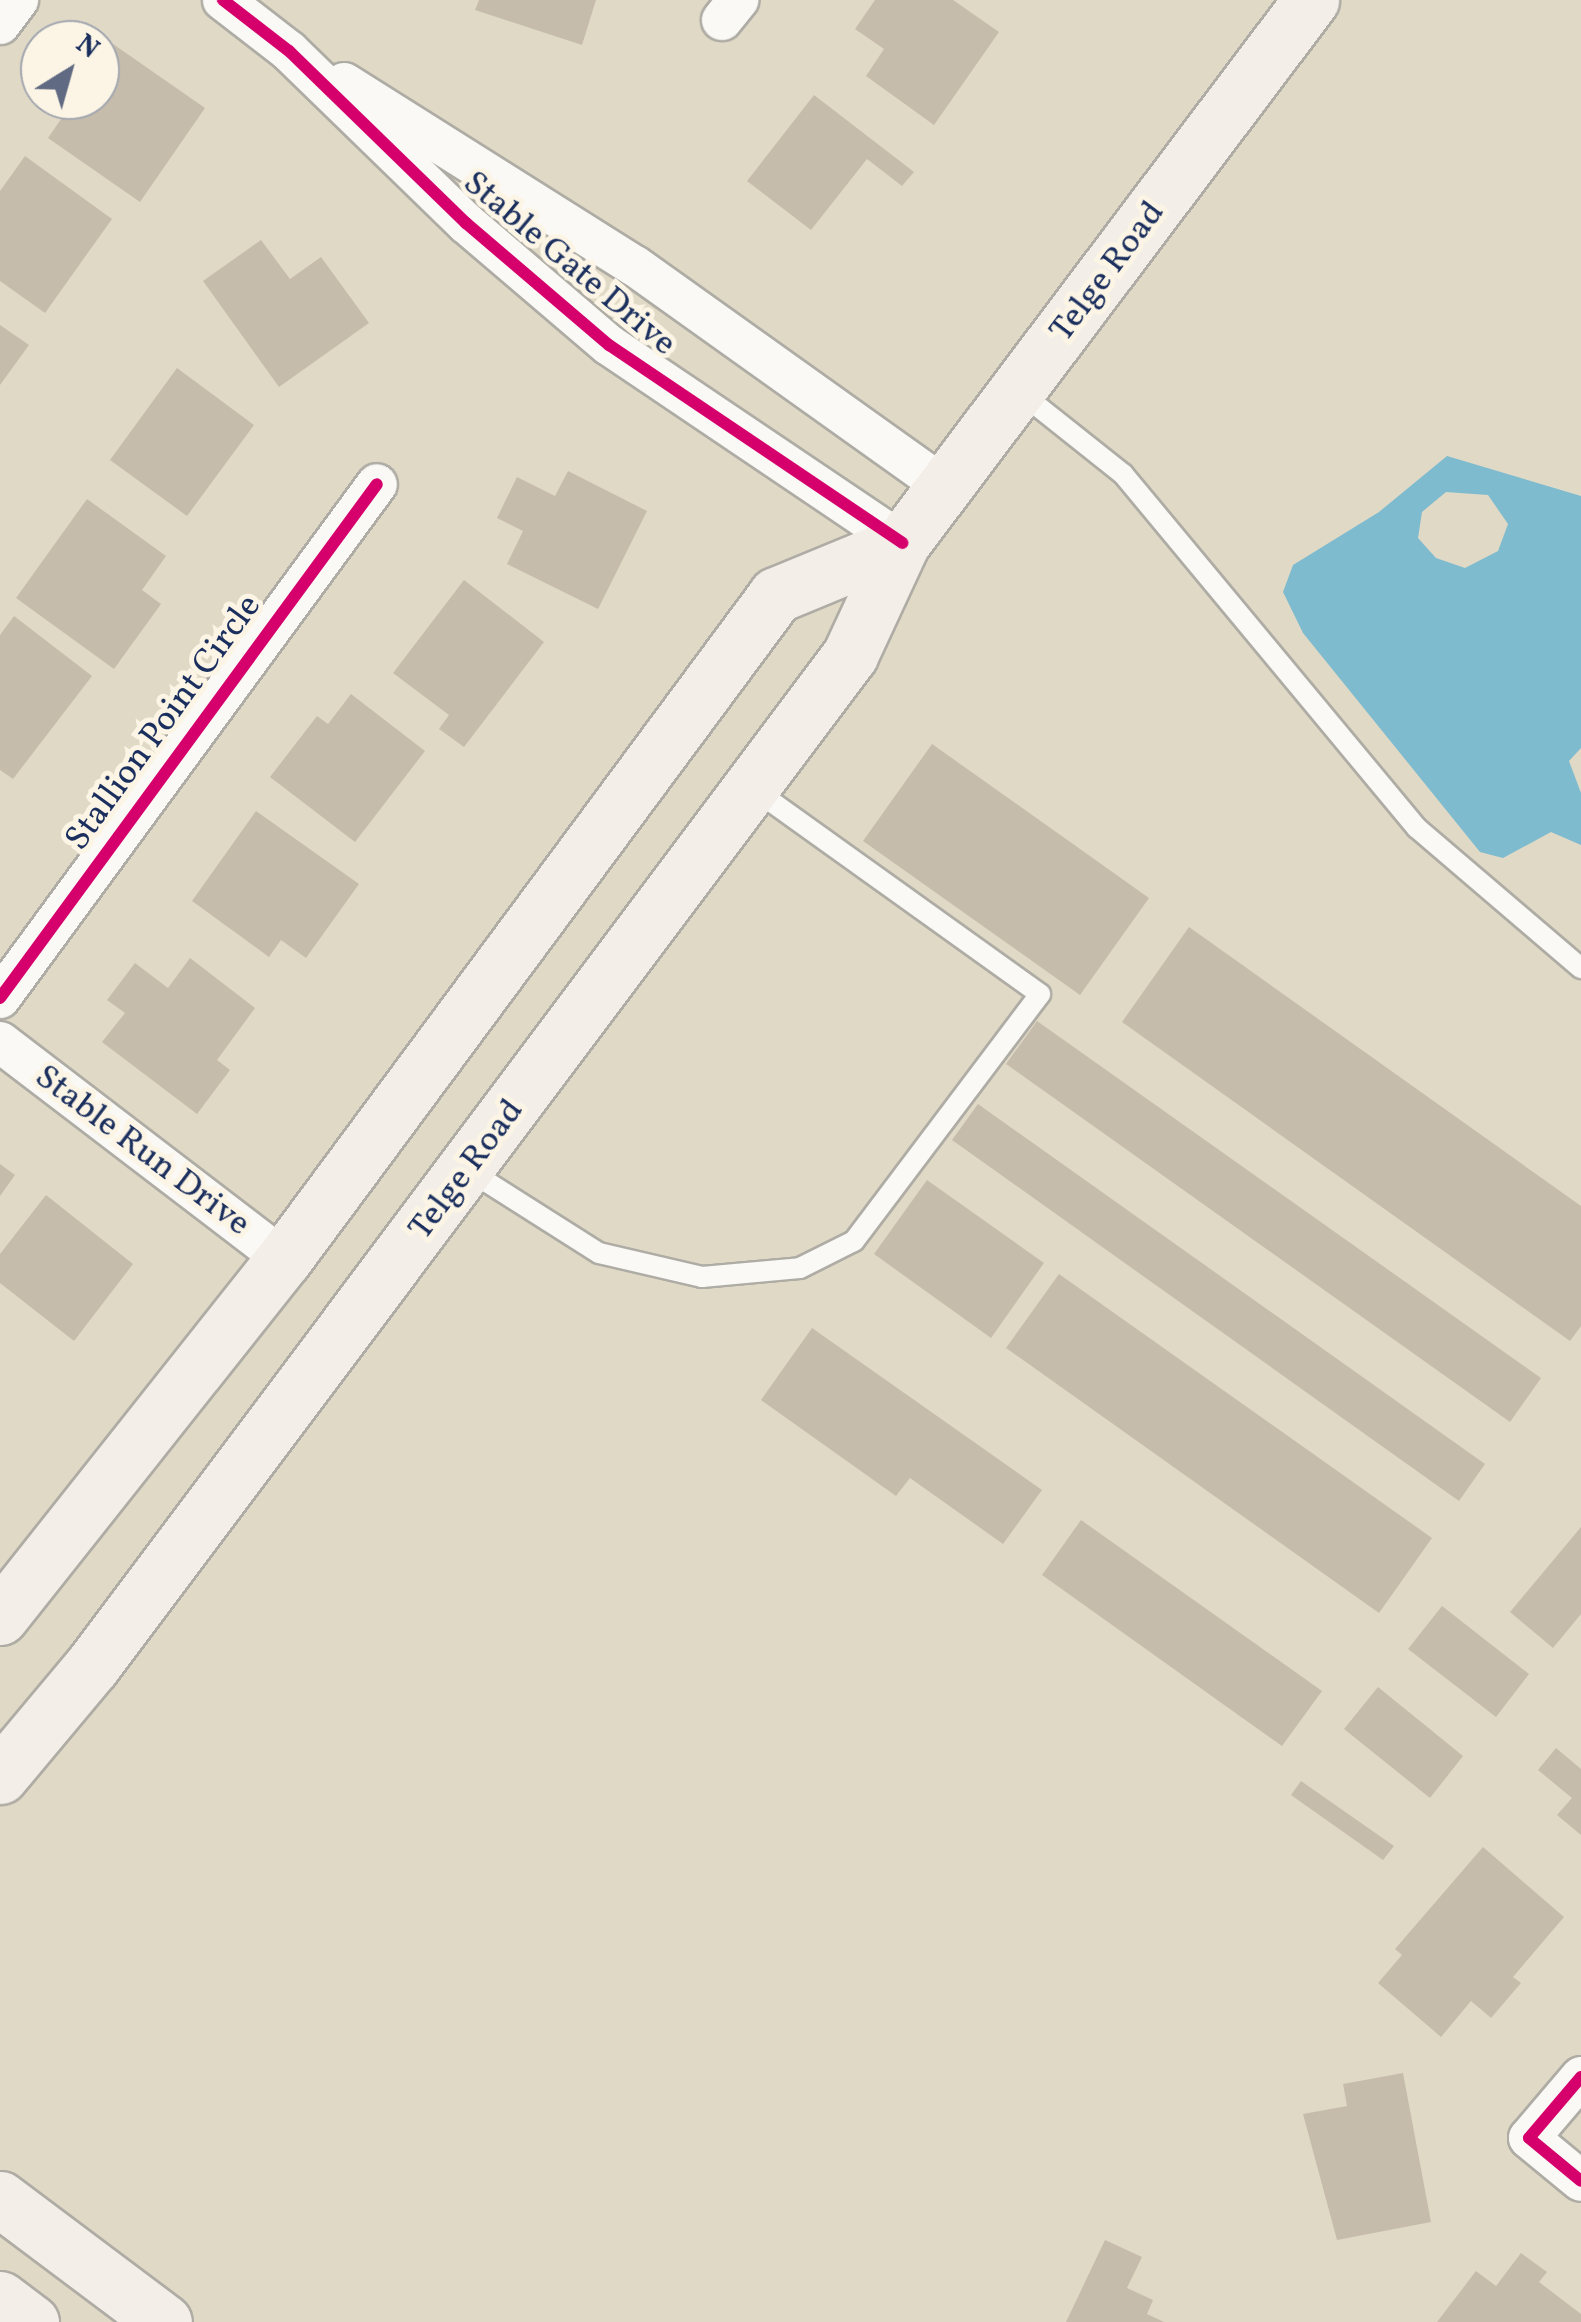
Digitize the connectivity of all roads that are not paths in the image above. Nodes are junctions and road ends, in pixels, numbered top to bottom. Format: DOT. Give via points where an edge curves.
graph roads {
  1 [pos="18,0"];
  2 [pos="222,0"];
  3 [pos="1311,0"];
  4 [pos="0,24"];
  5 [pos="289,51"];
  6 [pos="1019,392"];
  7 [pos="377,484"];
  8 [pos="948,489"];
  9 [pos="902,543"];
  10 [pos="751,788"];
  11 [pos="1581,968"];
  12 [pos="0,998"];
  13 [pos="0,1042"];
  14 [pos="468,1170"];
  15 [pos="284,1258"];
  16 [pos="0,1617"];
  17 [pos="0,1776"];
  18 [pos="1581,2076"];
  19 [pos="1581,2181"];
  20 [pos="0,2199"];
  21 [pos="0,2300"];
  22 [pos="30,2322"];
  23 [pos="164,2322"];
  1 -- 4 [label="street"];
  2 -- 5 [label="street, Stable Gate Drive"];
  3 -- 6 [label="main road, Telge Road"];
  5 -- 8 [label="street, Stable Gate Drive" via="506,180"];
  5 -- 9 [label="street, Stable Gate Drive" via="466,222 609,345"];
  6 -- 8 [label="main road, Telge Road"];
  6 -- 11 [label="lane" via="1123,474 1418,828"];
  7 -- 12 [label="street, Stallion Point Circle"];
  8 -- 9 [label="main road, Telge Road"];
  9 -- 10 [label="main road, Telge Road" via="850,655"];
  9 -- 15 [label="main road, Telge Road" via="776,595"];
  10 -- 14 [label="main road, Telge Road"];
  10 -- 14 [label="lane" via="1040,994 854,1241 800,1268 702,1277 599,1253"];
  13 -- 15 [label="street, Stable Run Drive"];
  14 -- 17 [label="main road, Telge Road" via="92,1666"];
  15 -- 16 [label="main road, Telge Road"];
  18 -- 19 [label="street" via="1529,2138"];
  20 -- 23 [label="main road"];
  21 -- 22 [label="main road"];
}
